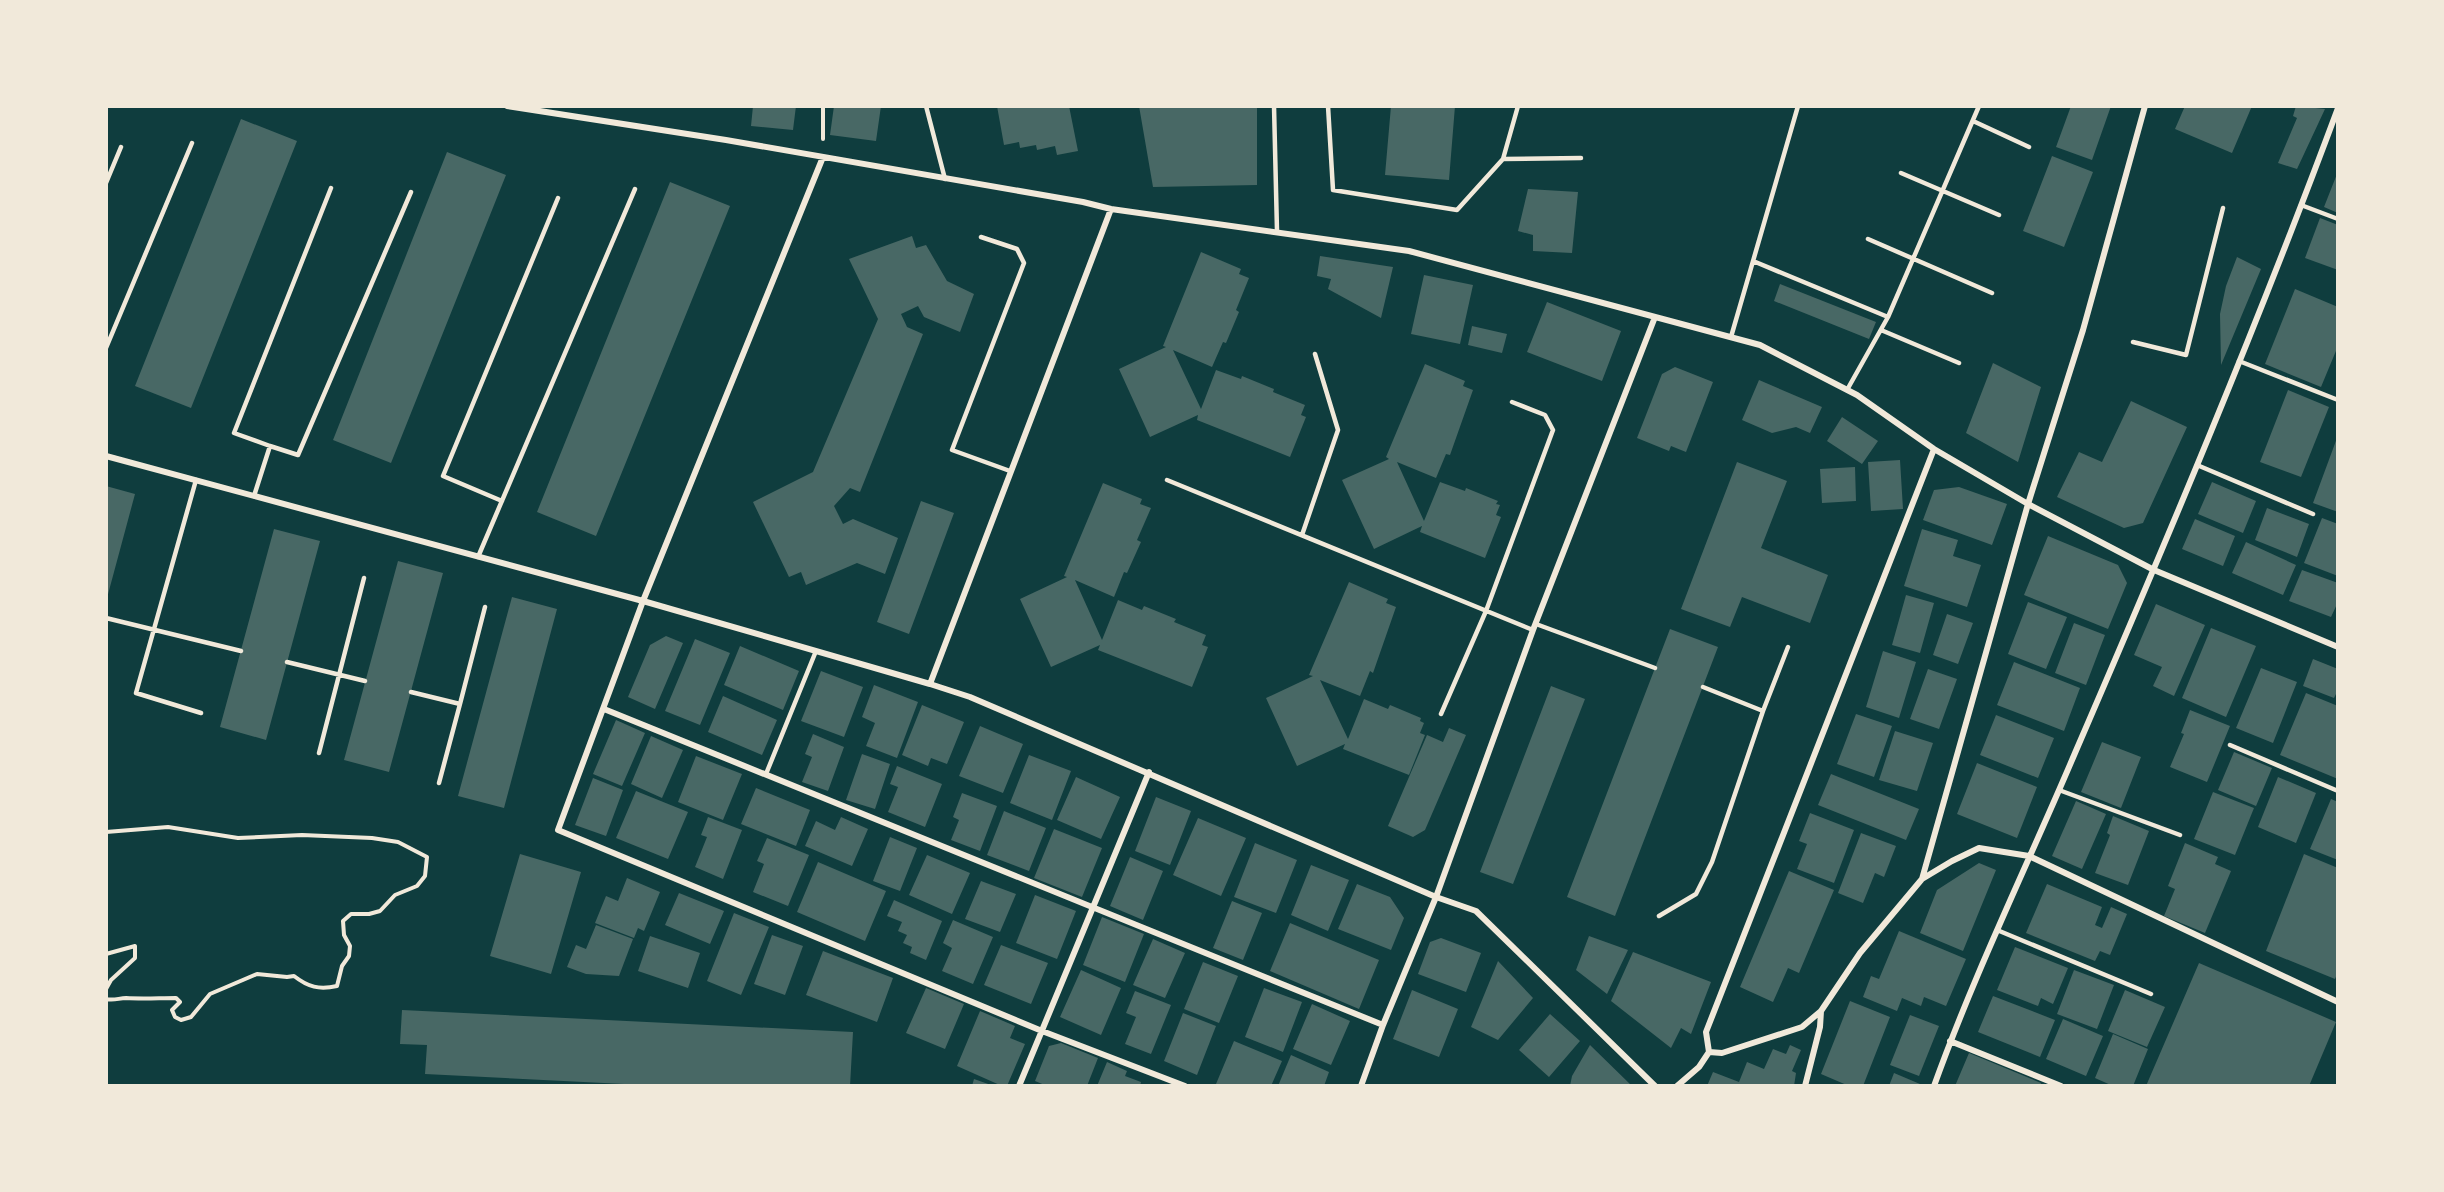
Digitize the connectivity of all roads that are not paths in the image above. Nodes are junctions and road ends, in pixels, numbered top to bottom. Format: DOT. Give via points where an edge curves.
graph roads {
  1 [pos="507,106"];
  2 [pos="926,106"];
  3 [pos="1274,106"];
  4 [pos="1328,106"];
  5 [pos="1518,106"];
  6 [pos="1798,106"];
  7 [pos="1979,106"];
  8 [pos="2145,106"];
  9 [pos="2337,108"];
  10 [pos="1973,121"];
  11 [pos="2334,128"];
  12 [pos="192,142"];
  13 [pos="121,147"];
  14 [pos="2029,147"];
  15 [pos="823,157"];
  16 [pos="1581,158"];
  17 [pos="1503,159"];
  18 [pos="1901,173"];
  19 [pos="945,178"];
  20 [pos="106,183"];
  21 [pos="332,188"];
  22 [pos="635,189"];
  23 [pos="1943,191"];
  24 [pos="411,192"];
  25 [pos="558,198"];
  26 [pos="2301,205"];
  27 [pos="2223,208"];
  28 [pos="1111,209"];
  29 [pos="1999,215"];
  30 [pos="2337,219"];
  31 [pos="1277,231"];
  32 [pos="981,237"];
  33 [pos="1868,239"];
  34 [pos="1913,259"];
  35 [pos="1754,261"];
  36 [pos="1992,293"];
  37 [pos="1655,316"];
  38 [pos="1888,317"];
  39 [pos="1881,330"];
  40 [pos="1731,337"];
  41 [pos="2133,342"];
  42 [pos="106,348"];
  43 [pos="1315,354"];
  44 [pos="2239,361"];
  45 [pos="1959,363"];
  46 [pos="1847,390"];
  47 [pos="2337,400"];
  48 [pos="1512,402"];
  49 [pos="270,446"];
  50 [pos="1934,449"];
  51 [pos="106,456"];
  52 [pos="2197,465"];
  53 [pos="1010,471"];
  54 [pos="196,480"];
  55 [pos="1167,480"];
  56 [pos="254,496"];
  57 [pos="502,501"];
  58 [pos="2028,504"];
  59 [pos="2313,514"];
  60 [pos="1302,535"];
  61 [pos="478,557"];
  62 [pos="2154,570"];
  63 [pos="364,578"];
  64 [pos="643,601"];
  65 [pos="485,607"];
  66 [pos="1486,611"];
  67 [pos="106,618"];
  68 [pos="1535,627"];
  69 [pos="154,630"];
  70 [pos="1788,647"];
  71 [pos="2337,647"];
  72 [pos="241,651"];
  73 [pos="816,651"];
  74 [pos="287,662"];
  75 [pos="1655,668"];
  76 [pos="339,675"];
  77 [pos="365,681"];
  78 [pos="930,684"];
  79 [pos="1703,687"];
  80 [pos="411,692"];
  81 [pos="460,704"];
  82 [pos="604,709"];
  83 [pos="1763,711"];
  84 [pos="201,713"];
  85 [pos="1441,714"];
  86 [pos="2230,745"];
  87 [pos="319,753"];
  88 [pos="1149,772"];
  89 [pos="766,774"];
  90 [pos="439,783"];
  91 [pos="2059,790"];
  92 [pos="2337,791"];
  93 [pos="2180,835"];
  94 [pos="2029,856"];
  95 [pos="1922,879"];
  96 [pos="1436,897"];
  97 [pos="1093,907"];
  98 [pos="1659,916"];
  99 [pos="1997,930"];
  100 [pos="2151,994"];
  101 [pos="2337,1002"];
  102 [pos="1821,1011"];
  103 [pos="1383,1025"];
  104 [pos="1042,1031"];
  105 [pos="1950,1041"];
  106 [pos="1709,1052"];
  107 [pos="1362,1085"];
  108 [pos="1019,1086"];
  109 [pos="1185,1086"];
  110 [pos="1655,1086"];
  111 [pos="1677,1086"];
  112 [pos="1805,1086"];
  113 [pos="1934,1086"];
  114 [pos="2061,1086"];
  1 -- 15 [label="street"];
  2 -- 19 [label="lane"];
  3 -- 31 [label="lane"];
  4 -- 17 [label="lane" via="1334,190 1457,210"];
  5 -- 17 [label="lane"];
  6 -- 35 [label="lane"];
  7 -- 10 [label="lane"];
  8 -- 58 [label="street" via="2083,330"];
  9 -- 11 [label="street"];
  10 -- 14 [label="lane"];
  10 -- 23 [label="lane"];
  11 -- 26 [label="street"];
  12 -- 42 [label="lane"];
  13 -- 20 [label="lane"];
  15 -- 19 [label="street"];
  15 -- 64 [label="street"];
  16 -- 17 [label="lane"];
  18 -- 23 [label="lane"];
  19 -- 28 [label="street"];
  21 -- 49 [label="lane" via="234,433"];
  22 -- 57 [label="lane"];
  23 -- 29 [label="lane"];
  23 -- 34 [label="lane"];
  24 -- 49 [label="lane" via="298,455"];
  25 -- 57 [label="lane" via="443,476"];
  26 -- 30 [label="lane"];
  26 -- 44 [label="street"];
  27 -- 41 [label="lane" via="2186,355"];
  28 -- 31 [label="street"];
  28 -- 53 [label="street"];
  31 -- 37 [label="street" via="1409,251"];
  32 -- 53 [label="lane" via="1017,249 1024,263 952,450"];
  33 -- 34 [label="lane"];
  34 -- 36 [label="lane"];
  34 -- 38 [label="lane"];
  35 -- 38 [label="lane"];
  35 -- 40 [label="lane"];
  37 -- 40 [label="street"];
  37 -- 68 [label="street"];
  38 -- 39 [label="lane"];
  39 -- 45 [label="lane"];
  39 -- 46 [label="lane"];
  40 -- 46 [label="street" via="1760,345"];
  43 -- 60 [label="lane" via="1338,430"];
  44 -- 47 [label="lane"];
  44 -- 52 [label="street"];
  46 -- 50 [label="street"];
  48 -- 66 [label="lane" via="1545,415 1553,430"];
  49 -- 56 [label="lane"];
  50 -- 58 [label="street"];
  50 -- 106 [label="street" via="1706,1032"];
  51 -- 54 [label="street"];
  52 -- 59 [label="lane"];
  52 -- 62 [label="street"];
  53 -- 78 [label="street"];
  54 -- 56 [label="street"];
  54 -- 69 [label="lane"];
  55 -- 60 [label="lane"];
  56 -- 61 [label="street"];
  57 -- 61 [label="lane"];
  58 -- 62 [label="street"];
  58 -- 95 [label="street"];
  60 -- 66 [label="lane"];
  61 -- 64 [label="street"];
  62 -- 71 [label="street"];
  62 -- 91 [label="street"];
  63 -- 76 [label="lane"];
  64 -- 73 [label="street"];
  64 -- 82 [label="street"];
  65 -- 81 [label="lane"];
  66 -- 68 [label="lane"];
  66 -- 85 [label="lane"];
  67 -- 69 [label="lane"];
  68 -- 75 [label="lane"];
  68 -- 96 [label="street"];
  69 -- 72 [label="lane"];
  69 -- 84 [label="lane" via="136,693"];
  70 -- 83 [label="lane"];
  73 -- 78 [label="street"];
  73 -- 89 [label="lane"];
  74 -- 76 [label="lane"];
  76 -- 77 [label="lane"];
  76 -- 87 [label="lane"];
  78 -- 88 [label="street"];
  79 -- 83 [label="lane"];
  80 -- 81 [label="lane"];
  81 -- 90 [label="lane"];
  82 -- 89 [label="street"];
  82 -- 104 [label="street" via="558,830"];
  83 -- 98 [label="lane" via="1712,862 1696,894"];
  86 -- 92 [label="lane"];
  88 -- 96 [label="street"];
  88 -- 97 [label="street"];
  89 -- 97 [label="street"];
  91 -- 93 [label="lane"];
  91 -- 94 [label="street"];
  94 -- 95 [label="street" via="1979,848"];
  94 -- 99 [label="street"];
  94 -- 101 [label="street"];
  95 -- 102 [label="street" via="1860,953"];
  96 -- 103 [label="street"];
  96 -- 110 [label="street" via="1476,911"];
  97 -- 103 [label="street"];
  97 -- 104 [label="street"];
  99 -- 100 [label="lane"];
  99 -- 105 [label="street"];
  102 -- 106 [label="street" via="1802,1027 1722,1053"];
  102 -- 112 [label="street"];
  103 -- 107 [label="street"];
  104 -- 108 [label="street"];
  104 -- 109 [label="street"];
  105 -- 113 [label="street"];
  105 -- 114 [label="street"];
  106 -- 111 [label="street"];
}
